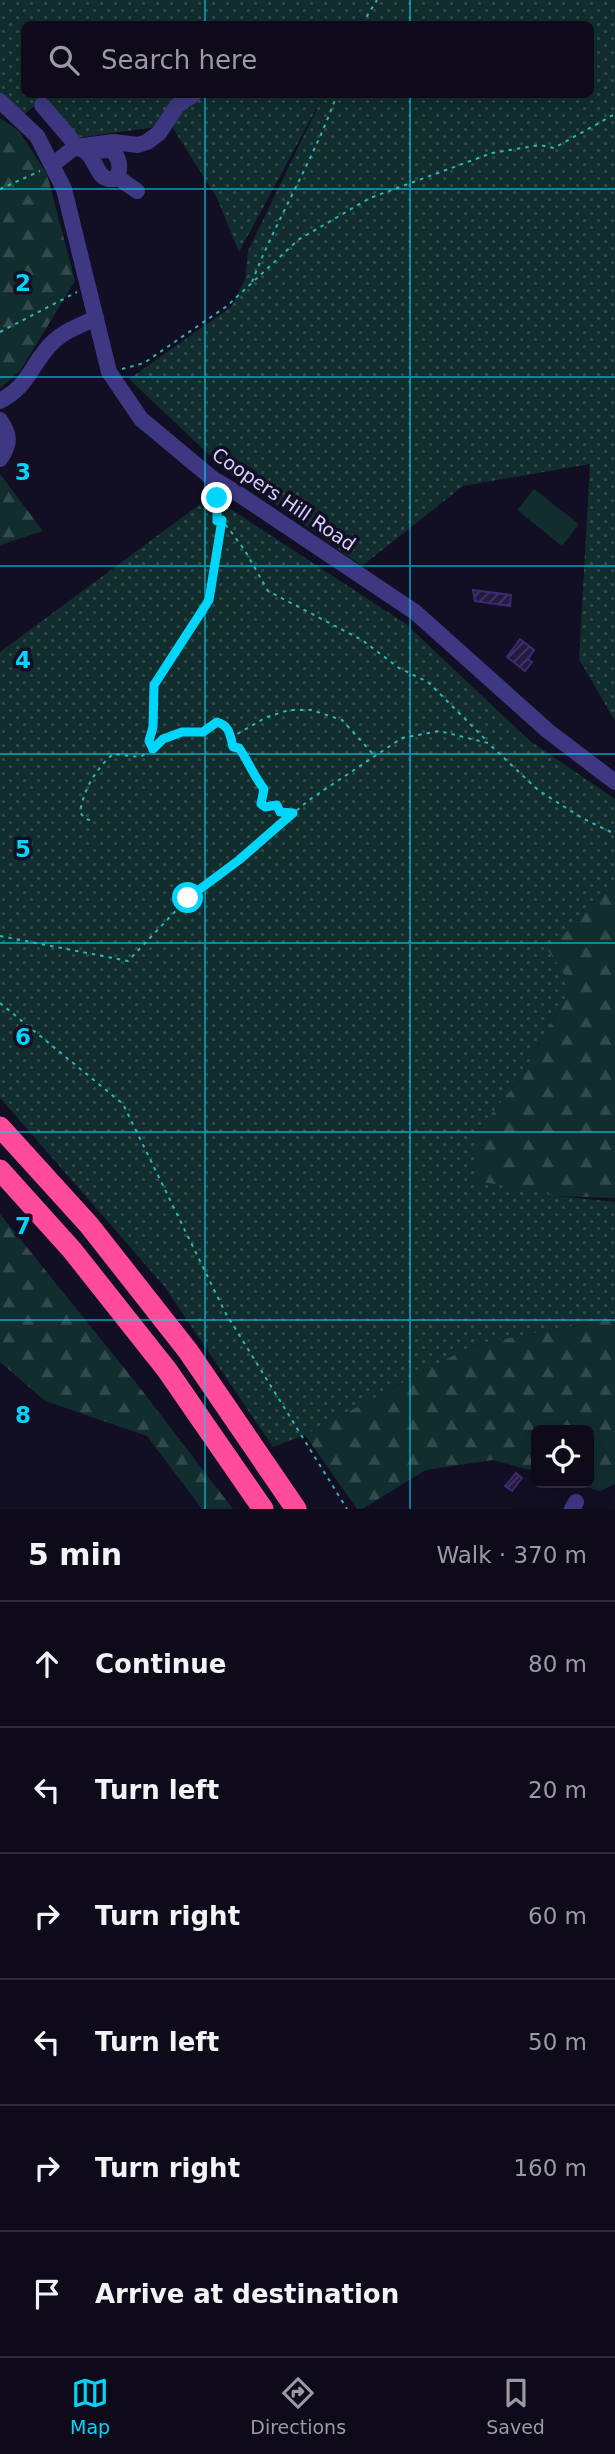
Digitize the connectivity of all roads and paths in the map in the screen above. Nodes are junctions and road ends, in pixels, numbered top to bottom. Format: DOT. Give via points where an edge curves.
graph roads {
  1 [pos="377,0"];
  2 [pos="364,21"];
  3 [pos="188,98"];
  4 [pos="335,98"];
  5 [pos="0,101"];
  6 [pos="42,105"];
  7 [pos="615,114"];
  8 [pos="80,149"];
  9 [pos="52,165"];
  10 [pos="117,177"];
  11 [pos="0,189"];
  12 [pos="137,191"];
  13 [pos="252,283"];
  14 [pos="88,286"];
  15 [pos="96,318"];
  16 [pos="0,332"];
  17 [pos="109,372"];
  18 [pos="0,401"];
  19 [pos="0,420"];
  20 [pos="0,459"];
  21 [pos="217,498"];
  22 [pos="222,520"];
  23 [pos="230,737"];
  24 [pos="488,743"];
  25 [pos="153,749"];
  26 [pos="374,755"];
  27 [pos="615,782"];
  28 [pos="293,813"];
  29 [pos="90,820"];
  30 [pos="615,834"];
  31 [pos="0,936"];
  32 [pos="0,1003"];
  33 [pos="0,1127"];
  34 [pos="0,1170"];
  35 [pos="262,1509"];
  36 [pos="296,1509"];
  37 [pos="347,1509"];
  1 -- 2 [label="path"];
  3 -- 8 [label="street" via="147,142"];
  4 -- 13 [label="path"];
  5 -- 9 [label="street, Coopers Hill Road" via="37,135"];
  6 -- 8 [label="street"];
  7 -- 13 [label="path" via="554,148 540,145 492,153 370,198 298,240"];
  8 -- 9 [label="street"];
  8 -- 10 [label="street" via="103,177"];
  8 -- 10 [label="street" via="114,152 120,167"];
  9 -- 11 [label="path"];
  9 -- 14 [label="street, Coopers Hill Road" via="64,190"];
  10 -- 12 [label="street"];
  13 -- 17 [label="path" via="227,306 144,363"];
  14 -- 15 [label="street, Coopers Hill Road"];
  14 -- 16 [label="path"];
  15 -- 17 [label="street, Coopers Hill Road"];
  15 -- 18 [label="street" via="54,340 25,383"];
  17 -- 27 [label="street, Coopers Hill Road" via="141,419 213,479 415,612 548,731"];
  19 -- 20 [label="street" via="9,439"];
  21 -- 22 [label="path" via="217,521"];
  22 -- 24 [label="path" via="268,591 362,640 399,668 428,682"];
  22 -- 25 [label="path" via="209,600 154,685 149,741"];
  23 -- 25 [label="path" via="225,725 217,722 203,732 182,732 163,739"];
  23 -- 26 [label="path" via="267,717 311,710 342,720"];
  23 -- 28 [label="path" via="264,789 261,804"];
  24 -- 26 [label="path" via="439,731 402,738"];
  24 -- 30 [label="path" via="538,790"];
  25 -- 29 [label="path" via="140,757 113,754 100,765 84,792 80,812"];
  26 -- 28 [label="path"];
  28 -- 31 [label="path" via="188,898 128,961"];
  32 -- 37 [label="path" via="124,1104 225,1312"];
  33 -- 36 [label="highway" via="89,1225 188,1351"];
  34 -- 35 [label="highway" via="72,1250 167,1370"];
}
